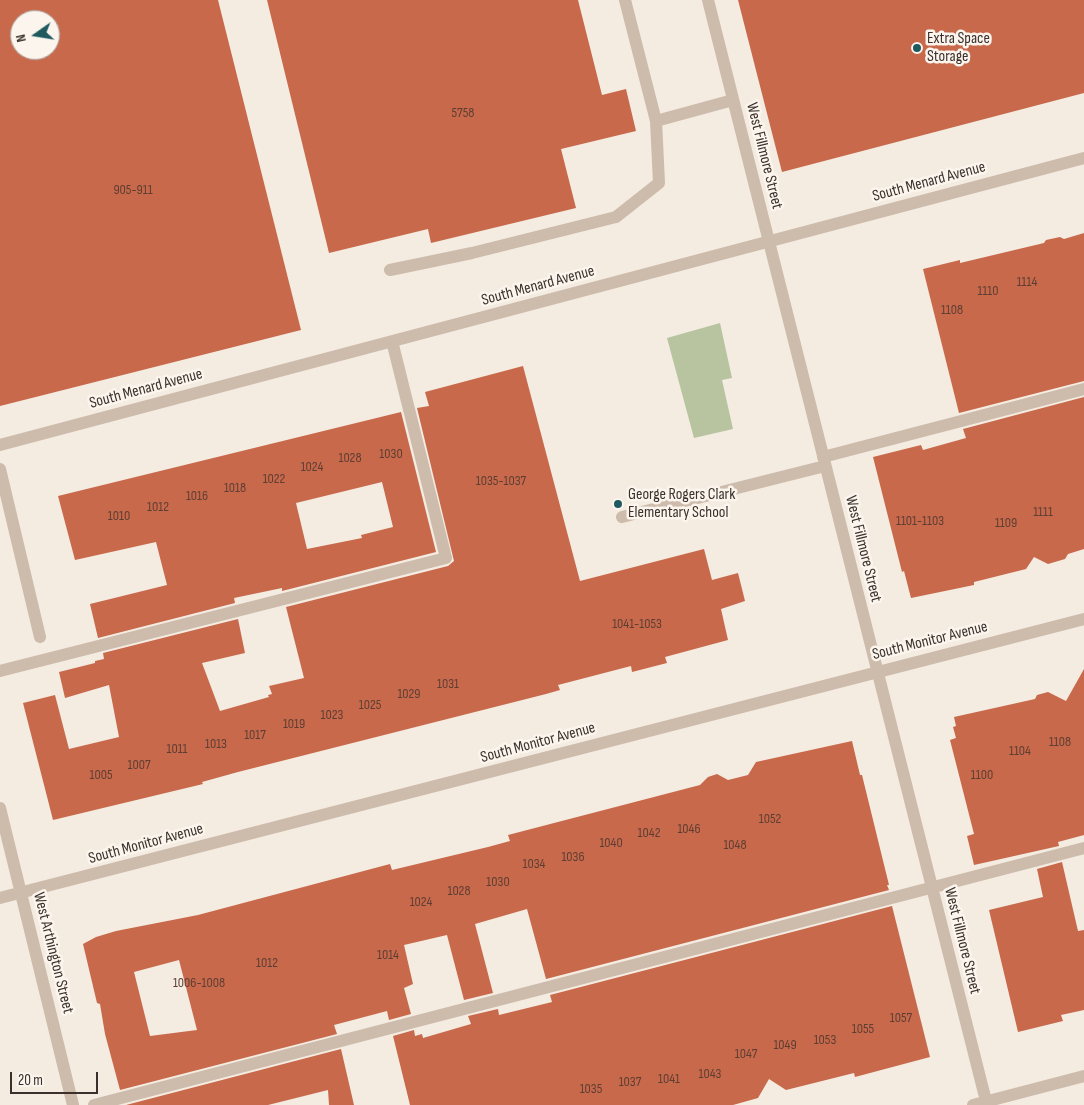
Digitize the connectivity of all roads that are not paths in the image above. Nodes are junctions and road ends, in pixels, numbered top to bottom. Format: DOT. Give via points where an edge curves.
graph roads {
  1 [pos="625,0"];
  2 [pos="708,0"];
  3 [pos="733,100"];
  4 [pos="656,121"];
  5 [pos="1084,158"];
  6 [pos="768,242"];
  7 [pos="390,270"];
  8 [pos="392,341"];
  9 [pos="1084,389"];
  10 [pos="0,445"];
  11 [pos="824,461"];
  12 [pos="0,469"];
  13 [pos="622,517"];
  14 [pos="1084,619"];
  15 [pos="40,637"];
  16 [pos="0,671"];
  17 [pos="877,672"];
  18 [pos="0,808"];
  19 [pos="1084,848"];
  20 [pos="931,887"];
  21 [pos="21,893"];
  22 [pos="0,898"];
  23 [pos="1084,1076"];
  24 [pos="986,1103"];
  25 [pos="73,1105"];
  26 [pos="94,1105"];
  27 [pos="973,1105"];
  1 -- 4 [label="street"];
  2 -- 3 [label="street, West Fillmore Street"];
  3 -- 4 [label="street"];
  3 -- 6 [label="street, West Fillmore Street"];
  4 -- 7 [label="street" via="658,183 616,217"];
  5 -- 6 [label="street, South Menard Avenue"];
  6 -- 8 [label="street, South Menard Avenue"];
  6 -- 11 [label="street, West Fillmore Street"];
  8 -- 10 [label="street, South Menard Avenue"];
  8 -- 16 [label="street" via="446,558"];
  9 -- 11 [label="street"];
  11 -- 13 [label="street"];
  11 -- 17 [label="street, West Fillmore Street"];
  12 -- 15 [label="street"];
  14 -- 17 [label="street, South Monitor Avenue"];
  17 -- 20 [label="street, West Fillmore Street"];
  17 -- 21 [label="street, South Monitor Avenue"];
  18 -- 21 [label="street, West Arthington Street"];
  19 -- 20 [label="street"];
  20 -- 24 [label="street, West Fillmore Street"];
  20 -- 26 [label="street"];
  21 -- 22 [label="street, South Monitor Avenue"];
  21 -- 25 [label="street, West Arthington Street"];
  23 -- 24 [label="street"];
  24 -- 27 [label="street"];
}
